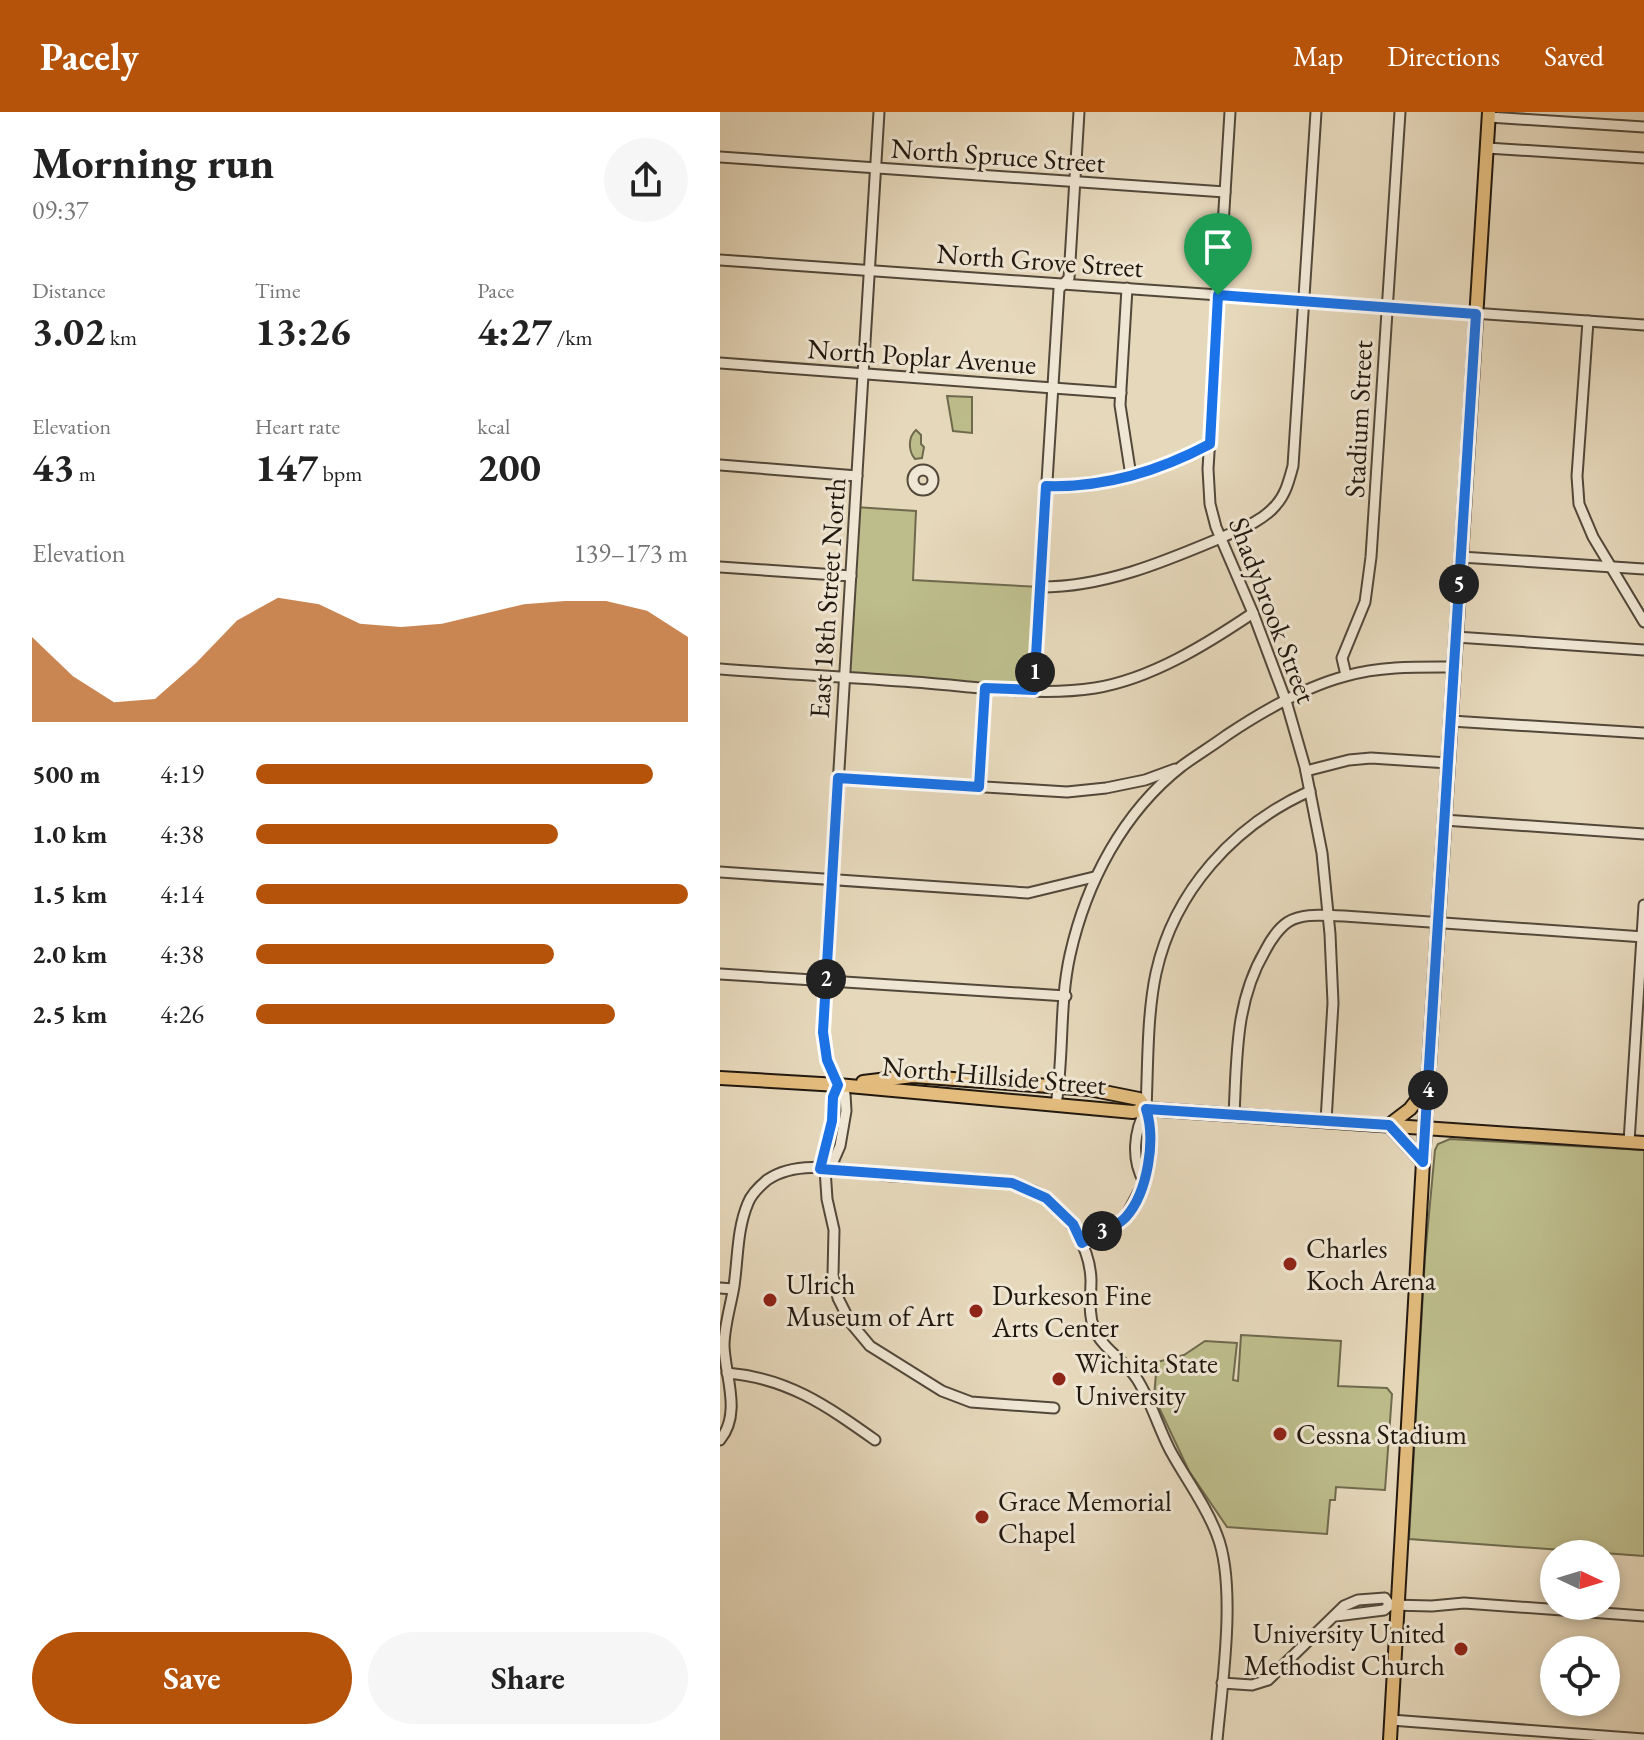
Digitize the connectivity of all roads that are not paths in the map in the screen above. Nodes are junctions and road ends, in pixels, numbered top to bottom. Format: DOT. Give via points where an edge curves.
graph roads {
  1 [pos="879,112"];
  2 [pos="1079,112"];
  3 [pos="1230,112"];
  4 [pos="1316,112"];
  5 [pos="1400,112"];
  6 [pos="1489,115"];
  7 [pos="1644,127"];
  8 [pos="1487,148"];
  9 [pos="720,157"];
  10 [pos="1644,158"];
  11 [pos="876,168"];
  12 [pos="1074,182"];
  13 [pos="1225,192"];
  14 [pos="720,260"];
  15 [pos="869,270"];
  16 [pos="1063,284"];
  17 [pos="1127,288"];
  18 [pos="1218,295"];
  19 [pos="1303,301"];
  20 [pos="1386,307"];
  21 [pos="1476,314"];
  22 [pos="1588,321"];
  23 [pos="1644,325"];
  24 [pos="720,363"];
  25 [pos="863,374"];
  26 [pos="1052,388"];
  27 [pos="1121,393"];
  28 [pos="1210,444"];
  29 [pos="720,465"];
  30 [pos="857,476"];
  31 [pos="1131,476"];
  32 [pos="1046,486"];
  33 [pos="1221,538"];
  34 [pos="1461,557"];
  35 [pos="720,567"];
  36 [pos="1611,567"];
  37 [pos="1644,569"];
  38 [pos="851,576"];
  39 [pos="1041,587"];
  40 [pos="1253,613"];
  41 [pos="1644,622"];
  42 [pos="1456,637"];
  43 [pos="1644,650"];
  44 [pos="1454,667"];
  45 [pos="720,669"];
  46 [pos="1346,675"];
  47 [pos="845,678"];
  48 [pos="985,688"];
  49 [pos="1034,690"];
  50 [pos="1286,701"];
  51 [pos="1451,721"];
  52 [pos="1644,733"];
  53 [pos="1448,763"];
  54 [pos="1182,767"];
  55 [pos="1306,771"];
  56 [pos="838,778"];
  57 [pos="979,787"];
  58 [pos="1310,791"];
  59 [pos="1444,820"];
  60 [pos="1644,834"];
  61 [pos="720,872"];
  62 [pos="1094,877"];
  63 [pos="832,880"];
  64 [pos="1644,905"];
  65 [pos="1328,916"];
  66 [pos="1438,921"];
  67 [pos="1643,936"];
  68 [pos="720,974"];
  69 [pos="826,981"];
  70 [pos="1066,996"];
  71 [pos="1640,1038"];
  72 [pos="720,1078"];
  73 [pos="838,1085"];
  74 [pos="1428,1086"];
  75 [pos="1059,1087"];
  76 [pos="1056,1105"];
  77 [pos="1146,1109"];
  78 [pos="1234,1115"];
  79 [pos="1326,1121"];
  80 [pos="1389,1125"];
  81 [pos="1425,1128"];
  82 [pos="1629,1142"];
  83 [pos="1644,1143"];
  84 [pos="1423,1162"];
  85 [pos="825,1169"];
  86 [pos="1082,1243"];
  87 [pos="720,1288"];
  88 [pos="733,1289"];
  89 [pos="724,1319"];
  90 [pos="727,1373"];
  91 [pos="1054,1408"];
  92 [pos="720,1440"];
  93 [pos="875,1440"];
  94 [pos="1394,1606"];
  95 [pos="1644,1616"];
  96 [pos="1222,1683"];
  97 [pos="1391,1720"];
  98 [pos="1626,1739"];
  99 [pos="1644,1739"];
  100 [pos="1217,1740"];
  101 [pos="1390,1740"];
  1 -- 11 [label="street, East 18th Street North"];
  2 -- 12 [label="street"];
  3 -- 13 [label="street, Shadybrook Street"];
  4 -- 19 [label="street"];
  5 -- 20 [label="street, Stadium Street"];
  6 -- 7 [label="street"];
  6 -- 8 [label="main road"];
  8 -- 10 [label="street"];
  8 -- 21 [label="main road"];
  9 -- 11 [label="street, North Spruce Street"];
  11 -- 12 [label="street, North Spruce Street"];
  11 -- 15 [label="street, East 18th Street North"];
  12 -- 13 [label="street, North Spruce Street"];
  12 -- 16 [label="street" via="1069,278"];
  13 -- 18 [label="street, Shadybrook Street"];
  14 -- 15 [label="street, North Grove Street"];
  15 -- 16 [label="street, North Grove Street"];
  15 -- 25 [label="street, East 18th Street North"];
  16 -- 17 [label="street, North Grove Street"];
  16 -- 26 [label="street"];
  17 -- 18 [label="street, North Grove Street"];
  17 -- 27 [label="street"];
  18 -- 19 [label="street, North Grove Street"];
  18 -- 28 [label="street, Shadybrook Street"];
  19 -- 20 [label="street, North Grove Street"];
  19 -- 33 [label="street" via="1293,466 1287,488 1267,514"];
  20 -- 21 [label="street, North Grove Street"];
  20 -- 46 [label="street, Stadium Street" via="1371,557 1365,602 1342,658"];
  21 -- 22 [label="street, North Grove Street"];
  21 -- 34 [label="main road"];
  22 -- 23 [label="street, North Grove Street"];
  22 -- 36 [label="street" via="1577,492 1593,537"];
  24 -- 25 [label="street, North Poplar Avenue"];
  25 -- 26 [label="street, North Poplar Avenue"];
  25 -- 30 [label="street, East 18th Street North"];
  26 -- 27 [label="street, North Poplar Avenue"];
  26 -- 32 [label="street"];
  27 -- 31 [label="street"];
  28 -- 31 [label="street"];
  28 -- 33 [label="street, Shadybrook Street" via="1210,504"];
  29 -- 30 [label="street"];
  30 -- 38 [label="street, East 18th Street North"];
  31 -- 32 [label="street"];
  32 -- 39 [label="street"];
  33 -- 39 [label="street" via="1114,577"];
  33 -- 40 [label="street, Shadybrook Street"];
  34 -- 36 [label="street"];
  34 -- 42 [label="main road"];
  35 -- 38 [label="street"];
  36 -- 37 [label="street"];
  36 -- 41 [label="street"];
  38 -- 47 [label="street, East 18th Street North"];
  39 -- 49 [label="street"];
  40 -- 49 [label="street" via="1139,676 1098,688"];
  40 -- 50 [label="street, Shadybrook Street"];
  42 -- 43 [label="street"];
  42 -- 44 [label="main road"];
  44 -- 46 [label="street"];
  44 -- 51 [label="main road"];
  45 -- 47 [label="street"];
  46 -- 50 [label="street"];
  47 -- 48 [label="street"];
  47 -- 56 [label="street, East 18th Street North"];
  48 -- 49 [label="street"];
  48 -- 57 [label="street"];
  50 -- 54 [label="street"];
  50 -- 55 [label="street, Shadybrook Street"];
  51 -- 52 [label="street"];
  51 -- 53 [label="main road"];
  53 -- 55 [label="street" via="1371,758"];
  53 -- 59 [label="main road"];
  54 -- 57 [label="street" via="1106,788 1036,792"];
  54 -- 62 [label="street" via="1131,819"];
  55 -- 58 [label="street, Shadybrook Street"];
  56 -- 57 [label="street"];
  56 -- 63 [label="street, East 18th Street North"];
  58 -- 65 [label="street, Shadybrook Street"];
  58 -- 77 [label="street" via="1244,831 1181,903 1156,973"];
  59 -- 60 [label="street"];
  59 -- 66 [label="main road"];
  61 -- 63 [label="street"];
  62 -- 63 [label="street" via="1028,893"];
  62 -- 70 [label="street" via="1070,956"];
  63 -- 69 [label="street, East 18th Street North"];
  64 -- 67 [label="street"];
  65 -- 66 [label="street"];
  65 -- 78 [label="street" via="1288,922 1254,970 1241,1007"];
  65 -- 79 [label="street, Shadybrook Street" via="1333,1003"];
  66 -- 67 [label="street"];
  66 -- 74 [label="main road"];
  67 -- 71 [label="street"];
  68 -- 69 [label="street"];
  69 -- 70 [label="street"];
  69 -- 73 [label="street, East 18th Street North" via="823,1032"];
  70 -- 75 [label="street"];
  71 -- 82 [label="street"];
  72 -- 73 [label="main road, North Hillside Street"];
  73 -- 75 [label="main road, North Hillside Street" via="913,1076"];
  73 -- 76 [label="main road, North Hillside Street"];
  73 -- 85 [label="street"];
  74 -- 80 [label="main road"];
  74 -- 81 [label="main road"];
  75 -- 76 [label="street"];
  75 -- 77 [label="main road, North Hillside Street" via="1139,1099"];
  76 -- 77 [label="main road, North Hillside Street"];
  77 -- 78 [label="main road, North Hillside Street"];
  77 -- 86 [label="street" via="1138,1123 1135,1155 1144,1182 1125,1218"];
  78 -- 79 [label="main road, North Hillside Street"];
  79 -- 80 [label="main road, North Hillside Street"];
  80 -- 81 [label="main road, North Hillside Street"];
  80 -- 84 [label="main road"];
  81 -- 82 [label="main road, North Hillside Street"];
  81 -- 84 [label="main road"];
  82 -- 83 [label="main road, North Hillside Street"];
  84 -- 94 [label="main road"];
  85 -- 86 [label="street" via="1012,1183 1046,1198 1073,1224"];
  85 -- 88 [label="street" via="790,1170 767,1180 749,1199 740,1226"];
  85 -- 91 [label="street" via="838,1298 870,1346 942,1391 971,1402"];
  86 -- 96 [label="street" via="1090,1270 1094,1328 1137,1379 1218,1536 1226,1618"];
  87 -- 88 [label="street"];
  88 -- 89 [label="street"];
  89 -- 90 [label="street"];
  90 -- 92 [label="street" via="730,1420"];
  90 -- 93 [label="street" via="789,1386"];
  94 -- 95 [label="street" via="1464,1603"];
  94 -- 96 [label="street" via="1385,1598 1344,1606 1268,1680"];
  94 -- 97 [label="main road"];
  96 -- 100 [label="street"];
  97 -- 98 [label="street"];
  97 -- 101 [label="main road"];
  98 -- 99 [label="street"];
}
